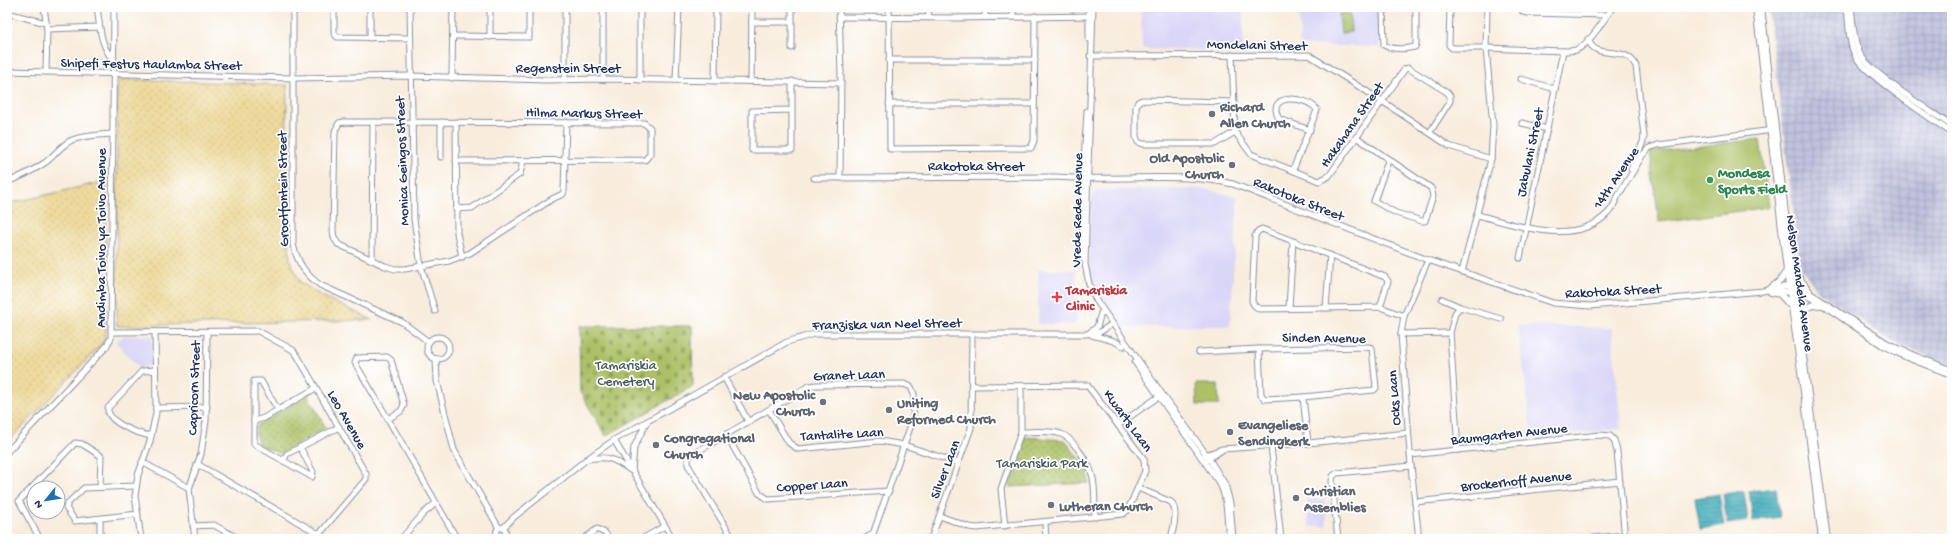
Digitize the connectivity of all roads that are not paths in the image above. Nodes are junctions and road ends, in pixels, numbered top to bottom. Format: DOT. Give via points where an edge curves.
graph roads {
  1 [pos="44,7"];
  2 [pos="98,7"];
  3 [pos="114,7"];
  4 [pos="293,7"];
  5 [pos="334,7"];
  6 [pos="370,7"];
  7 [pos="410,7"];
  8 [pos="453,7"];
  9 [pos="490,7"];
  10 [pos="528,7"];
  11 [pos="564,7"];
  12 [pos="603,7"];
  13 [pos="640,7"];
  14 [pos="679,7"];
  15 [pos="716,7"];
  16 [pos="752,7"];
  17 [pos="792,7"];
  18 [pos="840,7"];
  19 [pos="889,7"];
  20 [pos="928,7"];
  21 [pos="985,7"];
  22 [pos="1013,7"];
  23 [pos="1089,7"];
  24 [pos="1092,7"];
  25 [pos="1383,7"];
  26 [pos="1416,7"];
  27 [pos="1450,7"];
  28 [pos="1487,7"];
  29 [pos="1520,7"];
  30 [pos="1613,7"];
  31 [pos="1756,7"];
  32 [pos="1761,7"];
  33 [pos="1847,7"];
  34 [pos="1851,7"];
  35 [pos="7,13"];
  36 [pos="1607,15"];
  37 [pos="985,16"];
  38 [pos="1013,16"];
  39 [pos="1035,16"];
  40 [pos="1091,16"];
  41 [pos="840,17"];
  42 [pos="889,17"];
  43 [pos="929,17"];
  44 [pos="752,22"];
  45 [pos="791,22"];
  46 [pos="46,23"];
  47 [pos="100,27"];
  48 [pos="47,29"];
  49 [pos="453,36"];
  50 [pos="490,37"];
  51 [pos="370,38"];
  52 [pos="410,38"];
  53 [pos="1588,39"];
  54 [pos="792,48"];
  55 [pos="1486,48"];
  56 [pos="1563,51"];
  57 [pos="1232,55"];
  58 [pos="1090,56"];
  59 [pos="889,60"];
  60 [pos="1035,60"];
  61 [pos="114,61"];
  62 [pos="7,71"];
  63 [pos="46,72"];
  64 [pos="114,73"];
  65 [pos="410,76"];
  66 [pos="294,78"];
  67 [pos="452,78"];
  68 [pos="603,79"];
  69 [pos="565,80"];
  70 [pos="640,80"];
  71 [pos="676,80"];
  72 [pos="1521,80"];
  73 [pos="715,81"];
  74 [pos="752,81"];
  75 [pos="792,81"];
  76 [pos="841,83"];
  77 [pos="1555,88"];
  78 [pos="1382,101"];
  79 [pos="1233,102"];
  80 [pos="889,104"];
  81 [pos="1034,104"];
  82 [pos="792,110"];
  83 [pos="373,122"];
  84 [pos="413,122"];
  85 [pos="441,122"];
  86 [pos="456,122"];
  87 [pos="566,122"];
  88 [pos="1522,123"];
  89 [pos="1952,126"];
  90 [pos="1547,129"];
  91 [pos="1310,130"];
  92 [pos="1773,130"];
  93 [pos="1234,132"];
  94 [pos="1430,132"];
  95 [pos="1952,133"];
  96 [pos="112,134"];
  97 [pos="1356,137"];
  98 [pos="441,157"];
  99 [pos="1491,160"];
  100 [pos="456,161"];
  101 [pos="523,161"];
  102 [pos="565,161"];
  103 [pos="1388,161"];
  104 [pos="1293,170"];
  105 [pos="814,178"];
  106 [pos="840,178"];
  107 [pos="1085,179"];
  108 [pos="7,182"];
  109 [pos="1623,188"];
  110 [pos="456,209"];
  111 [pos="1478,215"];
  112 [pos="1526,227"];
  113 [pos="1293,241"];
  114 [pos="1330,255"];
  115 [pos="462,257"];
  116 [pos="1520,258"];
  117 [pos="372,260"];
  118 [pos="1428,260"];
  119 [pos="421,266"];
  120 [pos="1789,268"];
  121 [pos="1462,272"];
  122 [pos="1792,289"];
  123 [pos="1770,290"];
  124 [pos="1809,291"];
  125 [pos="1442,299"];
  126 [pos="1823,305"];
  127 [pos="1460,307"];
  128 [pos="1289,308"];
  129 [pos="1326,308"];
  130 [pos="1380,308"];
  131 [pos="1792,308"];
  132 [pos="436,311"];
  133 [pos="1101,313"];
  134 [pos="1404,316"];
  135 [pos="1798,318"];
  136 [pos="1501,319"];
  137 [pos="1110,325"];
  138 [pos="112,332"];
  139 [pos="155,332"];
  140 [pos="208,332"];
  141 [pos="1450,333"];
  142 [pos="972,334"];
  143 [pos="1086,334"];
  144 [pos="1401,334"];
  145 [pos="429,342"];
  146 [pos="1123,346"];
  147 [pos="1259,349"];
  148 [pos="1199,352"];
  149 [pos="436,359"];
  150 [pos="155,370"];
  151 [pos="1952,370"];
  152 [pos="1952,376"];
  153 [pos="724,377"];
  154 [pos="972,386"];
  155 [pos="1021,386"];
  156 [pos="316,388"];
  157 [pos="1160,395"];
  158 [pos="1303,397"];
  159 [pos="207,407"];
  160 [pos="156,408"];
  161 [pos="278,410"];
  162 [pos="769,410"];
  163 [pos="388,419"];
  164 [pos="254,420"];
  165 [pos="647,421"];
  166 [pos="748,421"];
  167 [pos="1118,425"];
  168 [pos="339,427"];
  169 [pos="1021,432"];
  170 [pos="1408,433"];
  171 [pos="726,434"];
  172 [pos="151,436"];
  173 [pos="614,440"];
  174 [pos="1308,443"];
  175 [pos="904,445"];
  176 [pos="1271,446"];
  177 [pos="300,447"];
  178 [pos="1458,450"];
  179 [pos="1220,451"];
  180 [pos="7,452"];
  181 [pos="1410,455"];
  182 [pos="1206,457"];
  183 [pos="587,459"];
  184 [pos="282,461"];
  185 [pos="142,462"];
  186 [pos="958,463"];
  187 [pos="197,464"];
  188 [pos="1411,466"];
  189 [pos="1215,468"];
  190 [pos="632,472"];
  191 [pos="1620,481"];
  192 [pos="136,486"];
  193 [pos="100,487"];
  194 [pos="189,488"];
  195 [pos="1138,488"];
  196 [pos="889,491"];
  197 [pos="1415,502"];
  198 [pos="436,503"];
  199 [pos="138,514"];
  200 [pos="940,516"];
  201 [pos="1095,517"];
  202 [pos="100,519"];
  203 [pos="1045,523"];
  204 [pos="193,526"];
  205 [pos="665,526"];
  206 [pos="1005,526"];
  207 [pos="501,534"];
  208 [pos="1625,537"];
  209 [pos="40,539"];
  210 [pos="97,539"];
  211 [pos="141,539"];
  212 [pos="195,539"];
  213 [pos="239,539"];
  214 [pos="400,539"];
  215 [pos="457,539"];
  216 [pos="492,539"];
  217 [pos="584,539"];
  218 [pos="609,539"];
  219 [pos="642,539"];
  220 [pos="673,539"];
  221 [pos="733,539"];
  222 [pos="864,539"];
  223 [pos="931,539"];
  224 [pos="1046,539"];
  225 [pos="1171,539"];
  226 [pos="1229,539"];
  227 [pos="1233,539"];
  228 [pos="1281,539"];
  229 [pos="1338,539"];
  230 [pos="1419,539"];
  231 [pos="1585,539"];
  232 [pos="1822,539"];
  233 [pos="1827,539"];
  1 -- 46 [label="street"];
  2 -- 47 [label="street"];
  3 -- 61 [label="street, Andimba Toivo ya Toivo Avenue"];
  4 -- 66 [label="street, Grootfontein Street"];
  5 -- 51 [label="street" via="334,33 337,37"];
  6 -- 51 [label="street"];
  7 -- 52 [label="street, Monica Geingos Street"];
  8 -- 49 [label="street"];
  9 -- 50 [label="street"];
  10 -- 50 [label="street" via="530,37"];
  11 -- 69 [label="street"];
  12 -- 68 [label="street"];
  13 -- 70 [label="street"];
  14 -- 71 [label="street"];
  15 -- 73 [label="street"];
  16 -- 44 [label="street"];
  17 -- 45 [label="street"];
  18 -- 41 [label="street"];
  19 -- 42 [label="street"];
  20 -- 43 [label="street"];
  21 -- 37 [label="street"];
  22 -- 38 [label="street"];
  23 -- 40 [label="street, Vrede Rede Avenue"];
  24 -- 40 [label="street, Vrede Rede Avenue"];
  25 -- 26 [label="street" via="1384,45 1388,48 1415,47"];
  27 -- 55 [label="street" via="1449,45 1452,48"];
  28 -- 55 [label="street"];
  29 -- 36 [label="street" via="1523,12 1528,13"];
  30 -- 36 [label="street"];
  31 -- 92 [label="main road, Nelson Mandela Avenue"];
  32 -- 92 [label="main road, Nelson Mandela Avenue"];
  33 -- 95 [label="street" via="1853,50 1857,60 1894,91"];
  34 -- 89 [label="street" via="1857,48 1862,58 1897,88"];
  35 -- 46 [label="street"];
  36 -- 53 [label="street"];
  37 -- 38 [label="street"];
  37 -- 43 [label="street"];
  38 -- 39 [label="street"];
  39 -- 40 [label="street"];
  39 -- 60 [label="street"];
  40 -- 58 [label="street, Vrede Rede Avenue"];
  41 -- 42 [label="street"];
  41 -- 76 [label="street"];
  42 -- 43 [label="street"];
  42 -- 59 [label="street"];
  44 -- 45 [label="street"];
  44 -- 74 [label="street"];
  45 -- 54 [label="street"];
  46 -- 48 [label="street"];
  47 -- 48 [label="street"];
  47 -- 61 [label="street" via="103,45"];
  48 -- 63 [label="street"];
  49 -- 50 [label="street"];
  49 -- 67 [label="street"];
  51 -- 52 [label="street"];
  52 -- 65 [label="street, Monica Geingos Street"];
  53 -- 56 [label="street" via="1575,50"];
  53 -- 109 [label="street" via="1590,45 1598,51 1626,55 1636,66 1643,142"];
  55 -- 56 [label="street"];
  55 -- 99 [label="street" via="1493,125"];
  56 -- 77 [label="street, Jabulani Street"];
  57 -- 58 [label="street, Mondelani Street"];
  57 -- 78 [label="street, Mondelani Street" via="1309,55"];
  57 -- 79 [label="street"];
  58 -- 107 [label="street, Vrede Rede Avenue"];
  59 -- 60 [label="street"];
  59 -- 80 [label="street"];
  60 -- 81 [label="street"];
  61 -- 64 [label="street, Andimba Toivo ya Toivo Avenue"];
  62 -- 63 [label="street, Shipefi Festus Haulamba Street"];
  63 -- 64 [label="street, Shipefi Festus Haulamba Street"];
  64 -- 66 [label="street, Shipefi Festus Haulamba Street"];
  64 -- 96 [label="street, Andimba Toivo ya Toivo Avenue"];
  65 -- 66 [label="street, Regenstein Street"];
  65 -- 67 [label="street, Regenstein Street"];
  65 -- 84 [label="street, Monica Geingos Street"];
  66 -- 145 [label="street, Grootfontein Street" via="293,245 296,257 310,278 320,285 402,322"];
  67 -- 69 [label="street, Regenstein Street"];
  68 -- 69 [label="street, Regenstein Street"];
  68 -- 70 [label="street, Regenstein Street"];
  70 -- 71 [label="street, Regenstein Street"];
  71 -- 73 [label="street, Regenstein Street"];
  72 -- 77 [label="street"];
  73 -- 74 [label="street, Regenstein Street"];
  74 -- 75 [label="street, Regenstein Street"];
  75 -- 76 [label="street, Regenstein Street"];
  75 -- 82 [label="street"];
  76 -- 106 [label="street"];
  77 -- 90 [label="street, Jabulani Street"];
  78 -- 94 [label="street, Mondelani Street"];
  78 -- 94 [label="street, Hakahana Street" via="1405,69 1412,69 1450,96 1450,101"];
  78 -- 97 [label="street, Hakahana Street"];
  79 -- 93 [label="street"];
  79 -- 93 [label="street" via="1142,100 1136,106 1136,138 1143,144 1215,144"];
  80 -- 81 [label="street"];
  80 -- 81 [label="street" via="890,149 949,149 1031,148 1034,141"];
  82 -- 82 [label="street" via="792,150 752,150 752,111"];
  83 -- 84 [label="street, Hilma Markus Street"];
  83 -- 117 [label="street"];
  83 -- 117 [label="street, Hilma Markus Street" via="344,122 336,126 333,231 338,244"];
  84 -- 85 [label="street, Hilma Markus Street"];
  84 -- 119 [label="street, Monica Geingos Street" via="414,219"];
  85 -- 86 [label="street, Hilma Markus Street"];
  85 -- 98 [label="street"];
  86 -- 87 [label="street, Hilma Markus Street"];
  86 -- 100 [label="street"];
  87 -- 102 [label="street"];
  87 -- 102 [label="street, Hilma Markus Street" via="644,123 650,128 650,154 645,160"];
  88 -- 90 [label="street"];
  90 -- 112 [label="street, Jabulani Street"];
  91 -- 91 [label="street" via="1317,110 1314,106 1307,102 1283,99 1279,101 1276,114 1279,119"];
  91 -- 104 [label="street"];
  92 -- 109 [label="street, 14th Avenue" via="1649,148"];
  92 -- 120 [label="main road, Nelson Mandela Avenue"];
  93 -- 104 [label="street, Hakahana Street" via="1251,154"];
  94 -- 99 [label="street, Mondelani Street" via="1454,149"];
  96 -- 108 [label="street" via="73,140 47,161"];
  96 -- 138 [label="street, Andimba Toivo ya Toivo Avenue"];
  97 -- 103 [label="street"];
  97 -- 104 [label="street, Hakahana Street" via="1324,180 1319,181"];
  99 -- 111 [label="street"];
  100 -- 101 [label="street, Hilma Markus Street"];
  100 -- 110 [label="street"];
  101 -- 102 [label="street, Hilma Markus Street"];
  101 -- 110 [label="street" via="520,174 472,208"];
  102 -- 115 [label="street" via="563,194"];
  103 -- 103 [label="street" via="1374,201 1396,213 1425,221 1433,192 1425,184"];
  105 -- 106 [label="street, Rakotoka Street"];
  106 -- 107 [label="street, Rakotoka Street"];
  107 -- 118 [label="street, Rakotoka Street" via="1161,178 1225,182"];
  107 -- 133 [label="street, Vrede Rede Avenue" via="1082,264 1086,286"];
  107 -- 137 [label="street, Vrede Rede Avenue" via="1085,264 1089,284"];
  109 -- 112 [label="street, 14th Avenue" via="1608,214 1595,224 1582,229 1558,232"];
  110 -- 115 [label="street"];
  111 -- 112 [label="street, 14th Avenue"];
  111 -- 121 [label="street"];
  112 -- 116 [label="street, Jabulani Street"];
  113 -- 114 [label="street"];
  113 -- 128 [label="street"];
  113 -- 128 [label="street" via="1262,229 1255,236 1252,301 1259,309"];
  114 -- 129 [label="street"];
  114 -- 130 [label="street" via="1387,279"];
  115 -- 119 [label="street"];
  117 -- 119 [label="street" via="395,269 405,270"];
  118 -- 121 [label="street, Rakotoka Street"];
  118 -- 134 [label="street, Ocks Laan"];
  119 -- 132 [label="street, Monica Geingos Street"];
  120 -- 122 [label="main road, Nelson Mandela Avenue"];
  120 -- 123 [label="main road"];
  120 -- 124 [label="main road"];
  121 -- 123 [label="street, Rakotoka Street" via="1564,305 1590,306"];
  122 -- 123 [label="street, Rakotoka Street"];
  122 -- 124 [label="street, Rakotoka Street"];
  122 -- 126 [label="street, Rakotoka Street"];
  122 -- 131 [label="main road, Nelson Mandela Avenue"];
  122 -- 135 [label="main road, Nelson Mandela Avenue"];
  123 -- 131 [label="main road" via="1784,297"];
  124 -- 151 [label="street, Rakotoka Street" via="1887,343"];
  125 -- 127 [label="street"];
  126 -- 135 [label="main road" via="1808,306"];
  126 -- 152 [label="street, Rakotoka Street" via="1882,345"];
  127 -- 136 [label="street"];
  127 -- 141 [label="street"];
  128 -- 129 [label="street"];
  129 -- 130 [label="street"];
  130 -- 134 [label="street"];
  131 -- 232 [label="main road, Nelson Mandela Avenue"];
  133 -- 137 [label="street, Vrede Rede Avenue"];
  133 -- 143 [label="street" via="1097,327"];
  134 -- 144 [label="street, Ocks Laan"];
  135 -- 233 [label="main road, Nelson Mandela Avenue"];
  137 -- 143 [label="street, Franziska van Neel Street" via="1100,332"];
  137 -- 146 [label="street, Vrede Rede Avenue"];
  137 -- 157 [label="street, Vrede Rede Avenue"];
  138 -- 139 [label="street, Leo Avenue"];
  138 -- 180 [label="street, Andimba Toivo ya Toivo Avenue" via="106,347"];
  139 -- 140 [label="street, Leo Avenue"];
  139 -- 150 [label="street"];
  140 -- 156 [label="street, Leo Avenue" via="263,332 296,352"];
  140 -- 159 [label="street, Capricorn Street"];
  141 -- 144 [label="street"];
  141 -- 178 [label="street"];
  142 -- 143 [label="street, Franziska van Neel Street"];
  142 -- 153 [label="street, Franziska van Neel Street" via="814,334 787,342"];
  142 -- 154 [label="street, Silver Laan"];
  143 -- 146 [label="street" via="1102,337"];
  144 -- 170 [label="street, Ocks Laan"];
  145 -- 149 [label="street" via="427,352"];
  145 -- 149 [label="street" via="439,337 448,345 445,356"];
  146 -- 157 [label="street, Vrede Rede Avenue"];
  147 -- 148 [label="street, Sinden Avenue"];
  147 -- 158 [label="street, Sinden Avenue" via="1262,398"];
  147 -- 158 [label="street, Sinden Avenue" via="1372,348 1376,388 1374,390"];
  149 -- 207 [label="street" via="437,381 454,450"];
  150 -- 160 [label="street"];
  150 -- 172 [label="street" via="142,371 108,408 112,418 136,432"];
  153 -- 165 [label="street, Franziska van Neel Street"];
  153 -- 166 [label="street"];
  154 -- 155 [label="street, Kwarts Laan"];
  154 -- 186 [label="street, Silver Laan" via="971,428"];
  155 -- 167 [label="street, Kwarts Laan" via="1087,385"];
  155 -- 169 [label="street"];
  156 -- 161 [label="street"];
  156 -- 168 [label="street, Leo Avenue"];
  157 -- 167 [label="street"];
  157 -- 182 [label="street, Vrede Rede Avenue"];
  158 -- 174 [label="street"];
  159 -- 160 [label="street"];
  159 -- 187 [label="street, Capricorn Street" via="204,438"];
  160 -- 172 [label="street"];
  161 -- 164 [label="street"];
  161 -- 164 [label="street" via="261,381 256,380"];
  162 -- 166 [label="street, Granet Laan"];
  162 -- 175 [label="street, Tantalite Laan" via="789,443 798,449 880,441"];
  162 -- 175 [label="street, Granet Laan" via="809,386 904,384 911,387 914,394 913,419"];
  163 -- 163 [label="street" via="355,363 357,358 387,357 391,360 404,406"];
  163 -- 198 [label="street"];
  164 -- 184 [label="street" via="254,444"];
  165 -- 173 [label="street, Franziska van Neel Street"];
  165 -- 190 [label="street" via="634,447"];
  166 -- 171 [label="street, Granet Laan"];
  167 -- 195 [label="street, Kwarts Laan" via="1144,459 1145,465"];
  168 -- 177 [label="street"];
  168 -- 187 [label="street, Leo Avenue" via="366,474 366,479 319,533"];
  169 -- 201 [label="street" via="1063,434 1070,439 1089,463 1094,478"];
  169 -- 206 [label="street" via="1002,483"];
  170 -- 174 [label="street"];
  170 -- 181 [label="street, Ocks Laan"];
  171 -- 196 [label="street, Copper Laan" via="763,498"];
  171 -- 221 [label="street, Granet Laan" via="687,460"];
  172 -- 185 [label="street"];
  173 -- 183 [label="street, Franziska van Neel Street"];
  173 -- 190 [label="street"];
  174 -- 176 [label="street"];
  175 -- 186 [label="street, Tantalite Laan"];
  175 -- 196 [label="street, Granet Laan"];
  176 -- 179 [label="street"];
  176 -- 228 [label="street"];
  177 -- 184 [label="street" via="287,454"];
  177 -- 184 [label="street" via="313,476 309,477"];
  178 -- 181 [label="street, Baumgarten Avenue"];
  178 -- 191 [label="street, Baumgarten Avenue" via="1610,436 1617,451"];
  179 -- 182 [label="street"];
  179 -- 189 [label="street" via="1215,459"];
  181 -- 188 [label="street, Ocks Laan"];
  182 -- 189 [label="street, Vrede Rede Avenue"];
  182 -- 226 [label="street, Vrede Rede Avenue" via="1224,490"];
  183 -- 190 [label="street" via="604,456"];
  183 -- 207 [label="street, Franziska van Neel Street"];
  185 -- 192 [label="street"];
  185 -- 194 [label="street"];
  186 -- 200 [label="street, Silver Laan"];
  187 -- 194 [label="street, Capricorn Street"];
  188 -- 197 [label="street, Ocks Laan"];
  188 -- 229 [label="street" via="1337,473 1333,476"];
  189 -- 227 [label="street, Vrede Rede Avenue" via="1227,491"];
  190 -- 205 [label="street"];
  191 -- 197 [label="street, Brockerhoff Avenue"];
  191 -- 208 [label="street"];
  192 -- 193 [label="street"];
  192 -- 199 [label="street"];
  193 -- 202 [label="street" via="81,489 66,508 75,521"];
  193 -- 209 [label="street" via="100,456 82,444 75,443 19,501"];
  194 -- 204 [label="street, Capricorn Street"];
  195 -- 201 [label="street, Kwarts Laan" via="1126,512"];
  195 -- 225 [label="street" via="1174,505"];
  196 -- 222 [label="street, Granet Laan" via="873,534"];
  197 -- 230 [label="street, Ocks Laan"];
  198 -- 214 [label="street"];
  198 -- 215 [label="street"];
  199 -- 202 [label="street"];
  199 -- 211 [label="street"];
  200 -- 206 [label="street, Kwarts Laan" via="969,527"];
  200 -- 223 [label="street, Silver Laan"];
  201 -- 203 [label="street, Kwarts Laan"];
  202 -- 210 [label="street" via="100,534"];
  203 -- 206 [label="street, Kwarts Laan"];
  203 -- 224 [label="street"];
  204 -- 212 [label="street, Capricorn Street"];
  204 -- 213 [label="street" via="214,525"];
  205 -- 219 [label="street"];
  205 -- 220 [label="street"];
  207 -- 216 [label="street, Franziska van Neel Street"];
  208 -- 231 [label="street"];
  217 -- 218 [label="street" via="597,529 605,532"];
}
